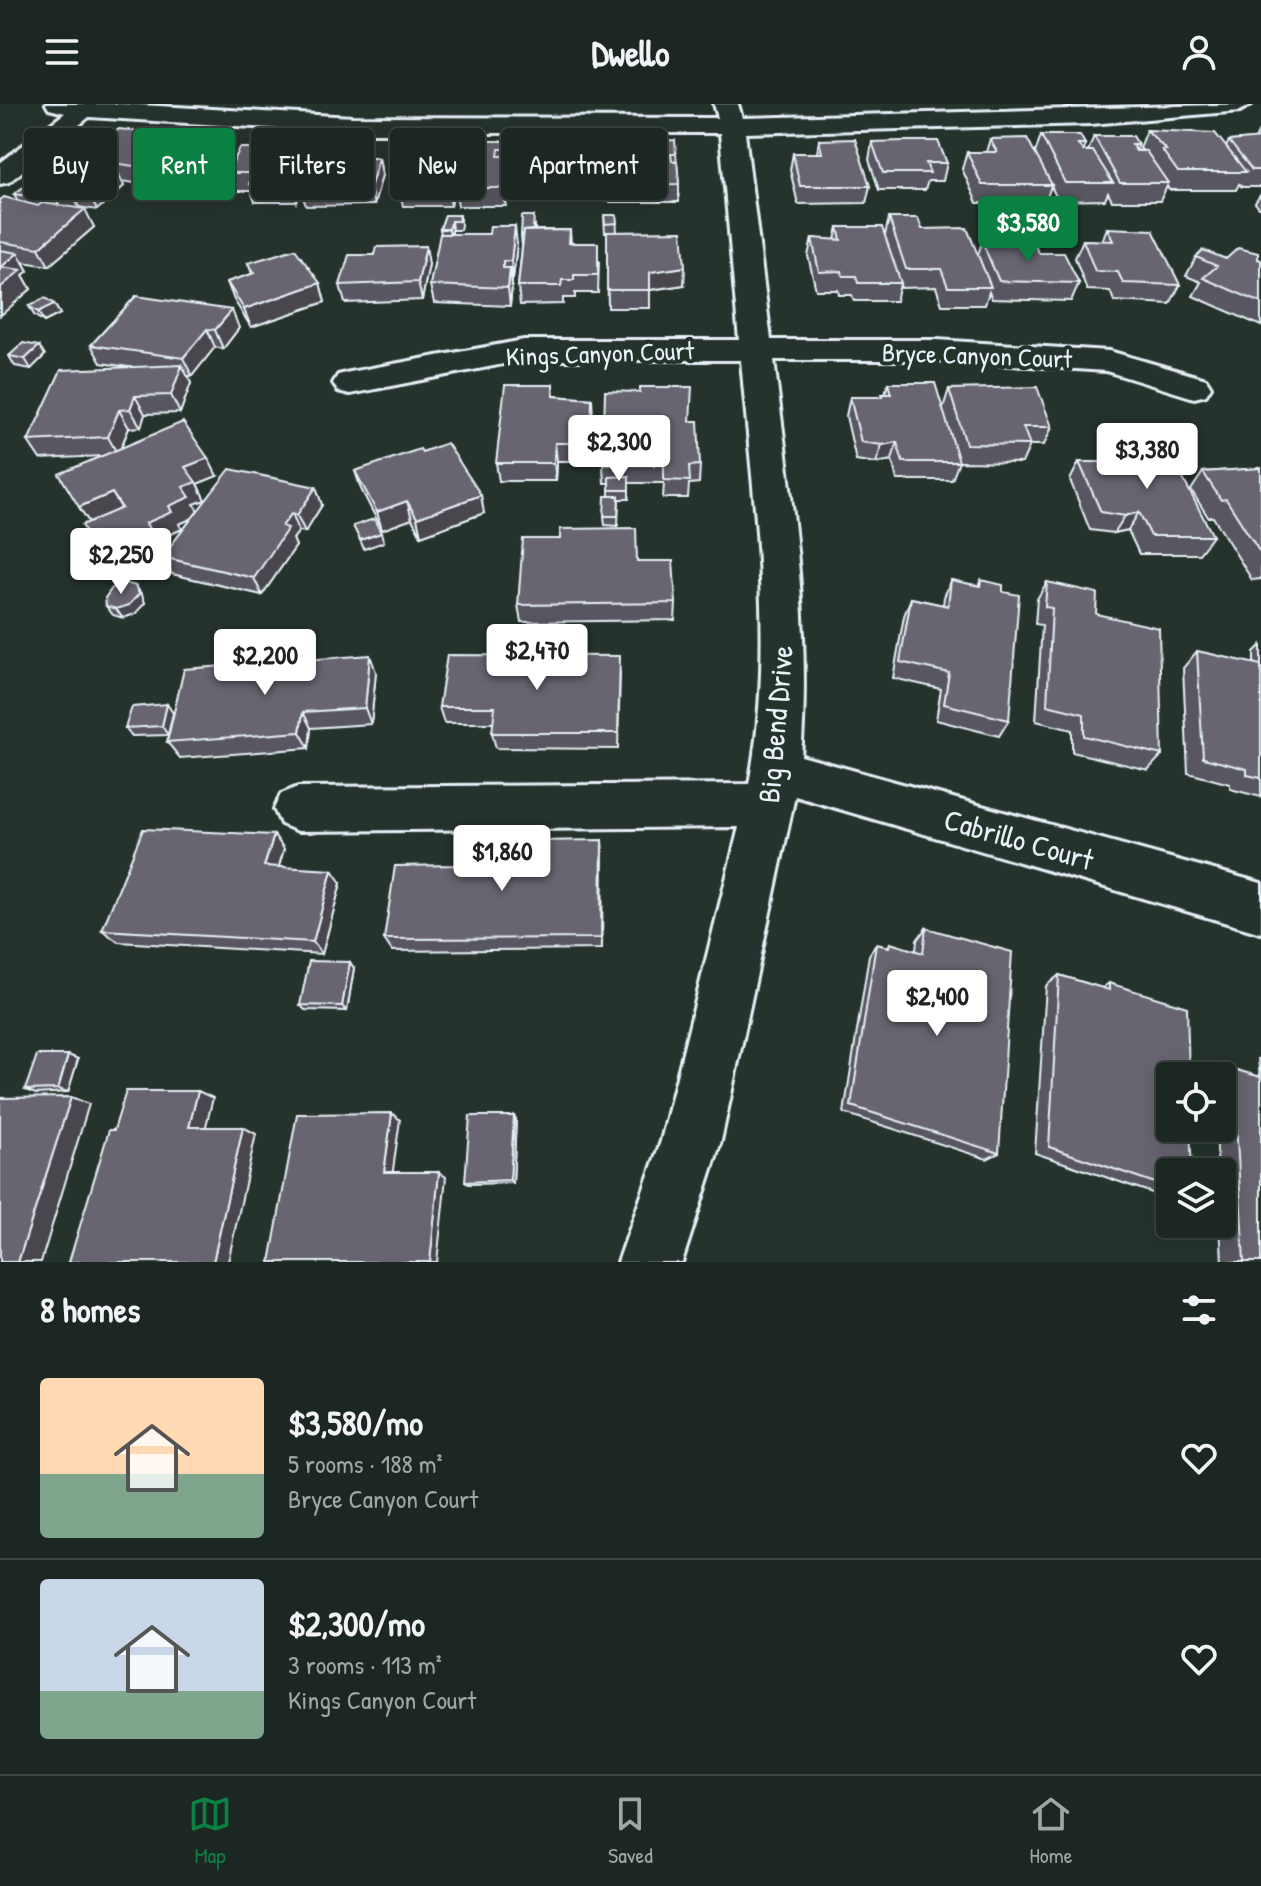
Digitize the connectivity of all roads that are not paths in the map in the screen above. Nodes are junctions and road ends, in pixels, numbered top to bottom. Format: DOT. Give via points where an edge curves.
graph roads {
  1 [pos="1240,104"];
  2 [pos="77,106"];
  3 [pos="1086,111"];
  4 [pos="729,115"];
  5 [pos="0,176"];
  6 [pos="756,350"];
  7 [pos="350,383"];
  8 [pos="1194,387"];
  9 [pos="773,787"];
  10 [pos="298,809"];
  11 [pos="1261,908"];
  12 [pos="650,1262"];
  1 -- 3 [label="street"];
  2 -- 4 [label="street" via="353,125"];
  2 -- 5 [label="street" via="53,137"];
  3 -- 4 [label="street"];
  4 -- 6 [label="street, Big Bend Drive"];
  6 -- 7 [label="street, Kings Canyon Court" via="524,350"];
  6 -- 8 [label="street, Bryce Canyon Court" via="936,350 1109,361"];
  6 -- 9 [label="street, Big Bend Drive" via="785,663"];
  9 -- 10 [label="street, Cabrillo Court"];
  9 -- 11 [label="street, Cabrillo Court"];
  9 -- 12 [label="street, Big Bend Drive" via="691,1141"];
}
